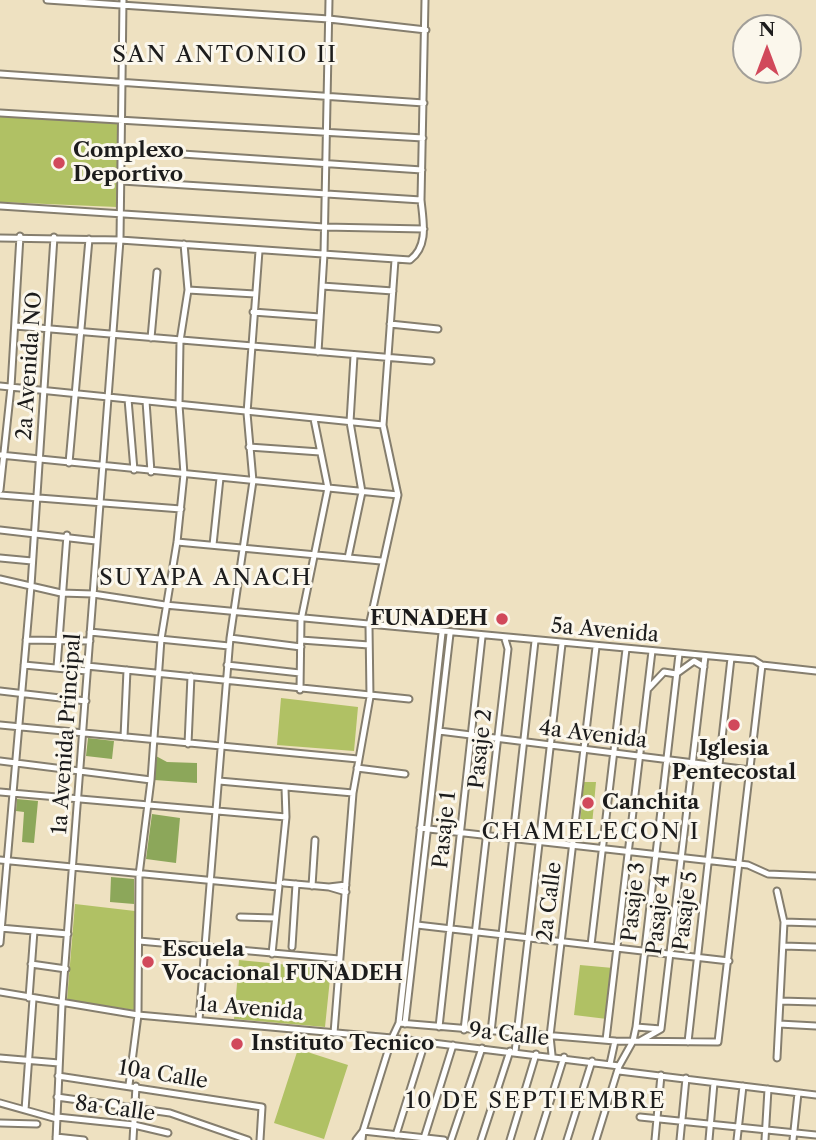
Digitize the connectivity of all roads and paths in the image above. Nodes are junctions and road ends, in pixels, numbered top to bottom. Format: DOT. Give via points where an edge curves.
graph roads {
  1 [pos="47,0"];
  2 [pos="329,0"];
  3 [pos="425,0"];
  4 [pos="123,3"];
  5 [pos="329,19"];
  6 [pos="426,30"];
  7 [pos="0,74"];
  8 [pos="122,81"];
  9 [pos="328,94"];
  10 [pos="424,103"];
  11 [pos="0,113"];
  12 [pos="122,119"];
  13 [pos="324,131"];
  14 [pos="423,138"];
  15 [pos="122,150"];
  16 [pos="324,162"];
  17 [pos="422,170"];
  18 [pos="122,181"];
  19 [pos="324,195"];
  20 [pos="421,200"];
  21 [pos="0,206"];
  22 [pos="121,213"];
  23 [pos="324,227"];
  24 [pos="424,229"];
  25 [pos="20,236"];
  26 [pos="54,237"];
  27 [pos="0,238"];
  28 [pos="89,239"];
  29 [pos="120,240"];
  30 [pos="184,244"];
  31 [pos="259,251"];
  32 [pos="324,254"];
  33 [pos="395,260"];
  34 [pos="157,272"];
  35 [pos="322,286"];
  36 [pos="188,290"];
  37 [pos="393,291"];
  38 [pos="255,294"];
  39 [pos="253,312"];
  40 [pos="320,317"];
  41 [pos="390,324"];
  42 [pos="15,326"];
  43 [pos="49,329"];
  44 [pos="438,329"];
  45 [pos="81,332"];
  46 [pos="113,335"];
  47 [pos="151,338"];
  48 [pos="180,341"];
  49 [pos="250,348"];
  50 [pos="318,352"];
  51 [pos="354,356"];
  52 [pos="388,359"];
  53 [pos="431,361"];
  54 [pos="0,386"];
  55 [pos="11,387"];
  56 [pos="44,391"];
  57 [pos="75,394"];
  58 [pos="108,397"];
  59 [pos="128,399"];
  60 [pos="146,401"];
  61 [pos="178,405"];
  62 [pos="247,413"];
  63 [pos="314,419"];
  64 [pos="350,422"];
  65 [pos="383,425"];
  66 [pos="249,447"];
  67 [pos="320,452"];
  68 [pos="2,455"];
  69 [pos="38,459"];
  70 [pos="69,463"];
  71 [pos="102,467"];
  72 [pos="134,470"];
  73 [pos="151,472"];
  74 [pos="184,474"];
  75 [pos="220,478"];
  76 [pos="253,481"];
  77 [pos="328,488"];
  78 [pos="0,492"];
  79 [pos="362,492"];
  80 [pos="398,495"];
  81 [pos="35,497"];
  82 [pos="99,502"];
  83 [pos="181,509"];
  84 [pos="0,530"];
  85 [pos="34,533"];
  86 [pos="67,535"];
  87 [pos="96,541"];
  88 [pos="177,542"];
  89 [pos="213,545"];
  90 [pos="246,548"];
  91 [pos="314,555"];
  92 [pos="0,558"];
  93 [pos="348,558"];
  94 [pos="32,561"];
  95 [pos="381,561"];
  96 [pos="0,579"];
  97 [pos="31,586"];
  98 [pos="61,593"];
  99 [pos="93,594"];
  100 [pos="165,606"];
  101 [pos="232,611"];
  102 [pos="301,620"];
  103 [pos="369,626"];
  104 [pos="90,632"];
  105 [pos="442,633"];
  106 [pos="450,634"];
  107 [pos="482,637"];
  108 [pos="230,638"];
  109 [pos="161,639"];
  110 [pos="505,639"];
  111 [pos="26,640"];
  112 [pos="59,640"];
  113 [pos="90,641"];
  114 [pos="535,641"];
  115 [pos="301,644"];
  116 [pos="562,644"];
  117 [pos="369,645"];
  118 [pos="229,646"];
  119 [pos="596,646"];
  120 [pos="626,649"];
  121 [pos="652,651"];
  122 [pos="679,654"];
  123 [pos="705,656"];
  124 [pos="731,658"];
  125 [pos="651,662"];
  126 [pos="24,665"];
  127 [pos="227,665"];
  128 [pos="762,666"];
  129 [pos="57,667"];
  130 [pos="704,667"];
  131 [pos="87,669"];
  132 [pos="127,670"];
  133 [pos="816,671"];
  134 [pos="158,673"];
  135 [pos="300,673"];
  136 [pos="664,673"];
  137 [pos="676,674"];
  138 [pos="191,677"];
  139 [pos="226,680"];
  140 [pos="648,689"];
  141 [pos="300,690"];
  142 [pos="0,691"];
  143 [pos="21,694"];
  144 [pos="370,696"];
  145 [pos="408,699"];
  146 [pos="86,701"];
  147 [pos="0,725"];
  148 [pos="18,727"];
  149 [pos="432,731"];
  150 [pos="439,731"];
  151 [pos="84,733"];
  152 [pos="471,735"];
  153 [pos="124,737"];
  154 [pos="498,739"];
  155 [pos="154,741"];
  156 [pos="524,742"];
  157 [pos="188,744"];
  158 [pos="551,745"];
  159 [pos="221,746"];
  160 [pos="583,749"];
  161 [pos="613,753"];
  162 [pos="640,756"];
  163 [pos="358,759"];
  164 [pos="665,760"];
  165 [pos="0,761"];
  166 [pos="15,762"];
  167 [pos="694,763"];
  168 [pos="718,766"];
  169 [pos="357,768"];
  170 [pos="750,770"];
  171 [pos="81,771"];
  172 [pos="405,774"];
  173 [pos="151,780"];
  174 [pos="219,781"];
  175 [pos="285,788"];
  176 [pos="0,792"];
  177 [pos="12,793"];
  178 [pos="353,793"];
  179 [pos="79,799"];
  180 [pos="148,805"];
  181 [pos="216,813"];
  182 [pos="286,817"];
  183 [pos="0,826"];
  184 [pos="10,827"];
  185 [pos="420,828"];
  186 [pos="428,829"];
  187 [pos="460,832"];
  188 [pos="487,836"];
  189 [pos="315,839"];
  190 [pos="513,839"];
  191 [pos="538,842"];
  192 [pos="573,846"];
  193 [pos="603,849"];
  194 [pos="629,852"];
  195 [pos="655,855"];
  196 [pos="681,859"];
  197 [pos="0,860"];
  198 [pos="8,860"];
  199 [pos="708,862"];
  200 [pos="740,865"];
  201 [pos="74,867"];
  202 [pos="139,875"];
  203 [pos="816,876"];
  204 [pos="210,881"];
  205 [pos="284,883"];
  206 [pos="296,884"];
  207 [pos="312,886"];
  208 [pos="278,887"];
  209 [pos="346,889"];
  210 [pos="777,891"];
  211 [pos="240,917"];
  212 [pos="275,919"];
  213 [pos="784,922"];
  214 [pos="816,923"];
  215 [pos="414,925"];
  216 [pos="1,929"];
  217 [pos="450,929"];
  218 [pos="34,931"];
  219 [pos="475,932"];
  220 [pos="68,934"];
  221 [pos="502,935"];
  222 [pos="528,938"];
  223 [pos="139,941"];
  224 [pos="561,942"];
  225 [pos="0,943"];
  226 [pos="591,945"];
  227 [pos="783,946"];
  228 [pos="206,947"];
  229 [pos="292,947"];
  230 [pos="816,947"];
  231 [pos="618,948"];
  232 [pos="645,951"];
  233 [pos="272,954"];
  234 [pos="671,954"];
  235 [pos="697,957"];
  236 [pos="339,960"];
  237 [pos="729,961"];
  238 [pos="31,964"];
  239 [pos="65,969"];
  240 [pos="0,992"];
  241 [pos="31,999"];
  242 [pos="780,1001"];
  243 [pos="816,1002"];
  244 [pos="62,1004"];
  245 [pos="138,1014"];
  246 [pos="199,1020"];
  247 [pos="402,1023"];
  248 [pos="779,1024"];
  249 [pos="816,1026"];
  250 [pos="439,1027"];
  251 [pos="636,1027"];
  252 [pos="661,1029"];
  253 [pos="464,1030"];
  254 [pos="491,1032"];
  255 [pos="334,1033"];
  256 [pos="515,1034"];
  257 [pos="550,1036"];
  258 [pos="392,1038"];
  259 [pos="606,1040"];
  260 [pos="615,1041"];
  261 [pos="633,1041"];
  262 [pos="640,1041"];
  263 [pos="425,1042"];
  264 [pos="688,1042"];
  265 [pos="453,1045"];
  266 [pos="482,1048"];
  267 [pos="512,1051"];
  268 [pos="536,1054"];
  269 [pos="551,1055"];
  270 [pos="564,1057"];
  271 [pos="0,1058"];
  272 [pos="777,1058"];
  273 [pos="29,1061"];
  274 [pos="592,1061"];
  275 [pos="59,1063"];
  276 [pos="610,1064"];
  277 [pos="619,1068"];
  278 [pos="661,1075"];
  279 [pos="58,1076"];
  280 [pos="686,1078"];
  281 [pos="714,1083"];
  282 [pos="132,1085"];
  283 [pos="743,1086"];
  284 [pos="768,1089"];
  285 [pos="798,1093"];
  286 [pos="816,1095"];
  287 [pos="57,1097"];
  288 [pos="0,1103"];
  289 [pos="135,1106"];
  290 [pos="25,1110"];
  291 [pos="640,1117"];
  292 [pos="57,1118"];
  293 [pos="657,1118"];
  294 [pos="682,1121"];
  295 [pos="0,1124"];
  296 [pos="37,1124"];
  297 [pos="710,1124"];
  298 [pos="134,1125"];
  299 [pos="739,1127"];
  300 [pos="766,1130"];
  301 [pos="363,1131"];
  302 [pos="168,1133"];
  303 [pos="396,1135"];
  304 [pos="816,1135"];
  305 [pos="794,1136"];
  306 [pos="424,1138"];
  307 [pos="56,1139"];
  308 [pos="84,1140"];
  309 [pos="133,1140"];
  310 [pos="248,1140"];
  311 [pos="260,1140"];
  312 [pos="356,1140"];
  313 [pos="362,1140"];
  314 [pos="444,1140"];
  315 [pos="452,1140"];
  316 [pos="481,1140"];
  317 [pos="510,1140"];
  318 [pos="538,1140"];
  319 [pos="567,1140"];
  320 [pos="596,1140"];
  321 [pos="655,1140"];
  322 [pos="680,1140"];
  323 [pos="709,1140"];
  324 [pos="737,1140"];
  325 [pos="765,1140"];
  1 -- 4 [label="street"];
  2 -- 5 [label="street"];
  3 -- 6 [label="street"];
  4 -- 5 [label="street"];
  4 -- 8 [label="street, 1a Avenida Principal"];
  5 -- 6 [label="street"];
  5 -- 9 [label="street"];
  6 -- 10 [label="street"];
  7 -- 8 [label="street"];
  8 -- 9 [label="street"];
  8 -- 12 [label="street, 1a Avenida Principal"];
  9 -- 10 [label="street"];
  9 -- 13 [label="street"];
  10 -- 14 [label="street"];
  11 -- 12 [label="street"];
  12 -- 13 [label="street"];
  12 -- 15 [label="street, 1a Avenida Principal"];
  13 -- 14 [label="street"];
  13 -- 16 [label="street"];
  14 -- 17 [label="street"];
  15 -- 16 [label="street"];
  15 -- 18 [label="street, 1a Avenida Principal"];
  16 -- 17 [label="street"];
  16 -- 19 [label="street"];
  17 -- 20 [label="street"];
  18 -- 19 [label="street"];
  18 -- 22 [label="street, 1a Avenida Principal"];
  19 -- 20 [label="street"];
  19 -- 23 [label="street"];
  20 -- 24 [label="street"];
  21 -- 22 [label="street"];
  22 -- 23 [label="street"];
  22 -- 29 [label="street, 1a Avenida Principal"];
  23 -- 24 [label="street"];
  23 -- 32 [label="street"];
  24 -- 33 [label="street" via="414,257"];
  25 -- 26 [label="street"];
  25 -- 27 [label="street"];
  25 -- 42 [label="street"];
  26 -- 28 [label="street"];
  26 -- 43 [label="street, 2a Avenida NO"];
  28 -- 29 [label="street"];
  28 -- 45 [label="street"];
  29 -- 30 [label="street"];
  29 -- 46 [label="street, 1a Avenida Principal"];
  30 -- 31 [label="street"];
  30 -- 36 [label="street"];
  31 -- 32 [label="street"];
  31 -- 38 [label="street"];
  32 -- 33 [label="street"];
  32 -- 35 [label="street"];
  33 -- 37 [label="street"];
  34 -- 47 [label="street"];
  35 -- 37 [label="street"];
  35 -- 40 [label="street"];
  36 -- 38 [label="street"];
  36 -- 48 [label="street"];
  37 -- 41 [label="street"];
  38 -- 39 [label="street"];
  39 -- 40 [label="street"];
  39 -- 49 [label="street"];
  40 -- 50 [label="street"];
  41 -- 44 [label="street"];
  41 -- 52 [label="street"];
  42 -- 43 [label="street"];
  42 -- 55 [label="street"];
  43 -- 45 [label="street"];
  43 -- 56 [label="street, 2a Avenida NO"];
  45 -- 46 [label="street"];
  45 -- 57 [label="street"];
  46 -- 47 [label="street"];
  46 -- 58 [label="street, 1a Avenida Principal"];
  47 -- 48 [label="street"];
  48 -- 49 [label="street"];
  48 -- 61 [label="street"];
  49 -- 50 [label="street"];
  49 -- 62 [label="street"];
  50 -- 51 [label="street"];
  51 -- 52 [label="street"];
  51 -- 64 [label="street"];
  52 -- 53 [label="street"];
  52 -- 65 [label="street"];
  54 -- 55 [label="street"];
  55 -- 56 [label="street"];
  55 -- 68 [label="street"];
  56 -- 57 [label="street"];
  56 -- 69 [label="street, 2a Avenida NO"];
  57 -- 58 [label="street"];
  57 -- 70 [label="street"];
  58 -- 59 [label="street"];
  58 -- 71 [label="street, 1a Avenida Principal"];
  59 -- 60 [label="street"];
  59 -- 72 [label="street"];
  60 -- 61 [label="street"];
  60 -- 73 [label="street"];
  61 -- 62 [label="street"];
  61 -- 74 [label="street"];
  62 -- 63 [label="street"];
  62 -- 66 [label="street"];
  63 -- 64 [label="street"];
  63 -- 67 [label="street"];
  64 -- 65 [label="street"];
  64 -- 79 [label="street"];
  65 -- 80 [label="street"];
  66 -- 67 [label="street"];
  66 -- 76 [label="street"];
  67 -- 77 [label="street"];
  68 -- 69 [label="street"];
  68 -- 78 [label="street"];
  69 -- 70 [label="street"];
  69 -- 81 [label="street, 2a Avenida NO"];
  70 -- 71 [label="street"];
  71 -- 72 [label="street"];
  71 -- 82 [label="street, 1a Avenida Principal"];
  72 -- 73 [label="street"];
  73 -- 74 [label="street"];
  74 -- 75 [label="street"];
  74 -- 83 [label="street"];
  75 -- 76 [label="street"];
  75 -- 89 [label="street"];
  76 -- 77 [label="street"];
  76 -- 90 [label="street"];
  77 -- 79 [label="street"];
  77 -- 91 [label="street"];
  78 -- 81 [label="street"];
  79 -- 80 [label="street"];
  79 -- 93 [label="street"];
  80 -- 95 [label="street"];
  81 -- 82 [label="street"];
  81 -- 85 [label="street, 2a Avenida NO"];
  82 -- 83 [label="street"];
  82 -- 87 [label="street, 1a Avenida Principal"];
  83 -- 88 [label="street"];
  84 -- 85 [label="street"];
  85 -- 86 [label="street"];
  85 -- 94 [label="street, 2a Avenida NO"];
  86 -- 87 [label="street"];
  86 -- 98 [label="street"];
  87 -- 99 [label="street, 1a Avenida Principal"];
  88 -- 89 [label="street"];
  88 -- 100 [label="street"];
  89 -- 90 [label="street"];
  90 -- 91 [label="street"];
  90 -- 101 [label="street"];
  91 -- 93 [label="street"];
  91 -- 102 [label="street"];
  92 -- 94 [label="street"];
  93 -- 95 [label="street"];
  94 -- 97 [label="street, 2a Avenida NO"];
  95 -- 103 [label="street"];
  96 -- 97 [label="street, 5a Avenida"];
  97 -- 98 [label="street, 5a Avenida"];
  97 -- 111 [label="street, 2a Avenida NO"];
  98 -- 99 [label="street, 5a Avenida"];
  98 -- 112 [label="street"];
  99 -- 100 [label="street, 5a Avenida"];
  99 -- 104 [label="street, 1a Avenida Principal"];
  100 -- 101 [label="street, 5a Avenida"];
  100 -- 109 [label="street"];
  101 -- 102 [label="street, 5a Avenida"];
  101 -- 108 [label="street"];
  102 -- 103 [label="street, 5a Avenida"];
  102 -- 115 [label="street"];
  103 -- 105 [label="street, 5a Avenida"];
  103 -- 117 [label="street"];
  104 -- 109 [label="street"];
  104 -- 113 [label="street, 1a Avenida Principal"];
  105 -- 106 [label="street, 5a Avenida"];
  105 -- 149 [label="street"];
  106 -- 107 [label="street, 5a Avenida"];
  106 -- 150 [label="street"];
  107 -- 110 [label="street, 5a Avenida"];
  107 -- 152 [label="street, Pasaje 1"];
  108 -- 115 [label="street"];
  108 -- 118 [label="street"];
  109 -- 118 [label="street"];
  109 -- 134 [label="street"];
  110 -- 114 [label="street, 5a Avenida"];
  110 -- 154 [label="street, Pasaje 2" via="508,649"];
  111 -- 112 [label="street"];
  111 -- 126 [label="street, 2a Avenida NO"];
  112 -- 113 [label="street"];
  112 -- 129 [label="street"];
  113 -- 131 [label="street, 1a Avenida Principal"];
  114 -- 116 [label="street, 5a Avenida"];
  114 -- 156 [label="street"];
  115 -- 117 [label="street"];
  115 -- 135 [label="street"];
  116 -- 119 [label="street, 5a Avenida"];
  116 -- 158 [label="street"];
  117 -- 144 [label="street"];
  118 -- 127 [label="street"];
  119 -- 120 [label="street, 5a Avenida"];
  119 -- 160 [label="street, 2a Calle"];
  120 -- 121 [label="street, 5a Avenida"];
  120 -- 161 [label="street"];
  121 -- 122 [label="street, 5a Avenida"];
  121 -- 125 [label="street"];
  122 -- 123 [label="street, 5a Avenida"];
  122 -- 137 [label="street, Pasaje 3"];
  123 -- 124 [label="street, 5a Avenida"];
  123 -- 130 [label="street, Pasaje 4"];
  124 -- 128 [label="street, 5a Avenida" via="754,660"];
  124 -- 168 [label="street, Pasaje 5"];
  125 -- 136 [label="street"];
  125 -- 140 [label="street"];
  126 -- 129 [label="street"];
  126 -- 143 [label="street, 2a Avenida NO"];
  127 -- 135 [label="street"];
  127 -- 139 [label="street"];
  128 -- 133 [label="street, 5a Avenida"];
  128 -- 170 [label="street"];
  129 -- 131 [label="street"];
  130 -- 137 [label="street" via="694,661"];
  130 -- 167 [label="street, Pasaje 4"];
  131 -- 132 [label="street"];
  131 -- 146 [label="street, 1a Avenida Principal"];
  132 -- 134 [label="street"];
  132 -- 153 [label="street"];
  134 -- 138 [label="street"];
  134 -- 155 [label="street"];
  135 -- 141 [label="street"];
  136 -- 137 [label="street"];
  136 -- 140 [label="street"];
  137 -- 164 [label="street, Pasaje 3"];
  138 -- 139 [label="street"];
  138 -- 157 [label="street"];
  139 -- 141 [label="street"];
  139 -- 159 [label="street"];
  140 -- 162 [label="street"];
  141 -- 144 [label="street"];
  142 -- 143 [label="street"];
  143 -- 146 [label="street"];
  143 -- 148 [label="street, 2a Avenida NO"];
  144 -- 145 [label="street"];
  144 -- 163 [label="street"];
  146 -- 151 [label="street, 1a Avenida Principal"];
  147 -- 148 [label="street"];
  148 -- 151 [label="street"];
  148 -- 166 [label="street, 2a Avenida NO"];
  149 -- 150 [label="street, 4a Avenida"];
  149 -- 185 [label="street"];
  150 -- 152 [label="street, 4a Avenida"];
  150 -- 186 [label="street"];
  151 -- 153 [label="street"];
  151 -- 171 [label="street, 1a Avenida Principal"];
  152 -- 154 [label="street, 4a Avenida"];
  152 -- 187 [label="street, Pasaje 1"];
  153 -- 155 [label="street"];
  154 -- 156 [label="street, 4a Avenida"];
  154 -- 188 [label="street, Pasaje 2"];
  155 -- 157 [label="street"];
  155 -- 173 [label="street"];
  156 -- 158 [label="street, 4a Avenida"];
  156 -- 190 [label="street"];
  157 -- 159 [label="street"];
  158 -- 160 [label="street, 4a Avenida"];
  158 -- 191 [label="street"];
  159 -- 163 [label="street"];
  159 -- 174 [label="street"];
  160 -- 161 [label="street, 4a Avenida"];
  160 -- 192 [label="street, 2a Calle"];
  161 -- 162 [label="street, 4a Avenida"];
  161 -- 193 [label="street"];
  162 -- 164 [label="street, 4a Avenida"];
  162 -- 194 [label="street"];
  163 -- 169 [label="street"];
  164 -- 167 [label="street, 4a Avenida"];
  164 -- 195 [label="street, Pasaje 3"];
  165 -- 166 [label="street"];
  166 -- 171 [label="street"];
  166 -- 177 [label="street, 2a Avenida NO"];
  167 -- 168 [label="street, 4a Avenida"];
  167 -- 196 [label="street, Pasaje 4"];
  168 -- 170 [label="street, 4a Avenida"];
  168 -- 199 [label="street, Pasaje 5"];
  169 -- 172 [label="street"];
  169 -- 178 [label="street"];
  170 -- 200 [label="street"];
  171 -- 173 [label="street"];
  171 -- 179 [label="street, 1a Avenida Principal"];
  173 -- 180 [label="street"];
  174 -- 175 [label="street"];
  174 -- 181 [label="street"];
  175 -- 178 [label="street"];
  175 -- 182 [label="street"];
  176 -- 177 [label="street"];
  177 -- 179 [label="street"];
  177 -- 184 [label="street, 2a Avenida NO"];
  178 -- 209 [label="street"];
  179 -- 180 [label="street"];
  179 -- 201 [label="street, 1a Avenida Principal"];
  180 -- 181 [label="street"];
  180 -- 202 [label="street"];
  181 -- 182 [label="street"];
  181 -- 204 [label="street"];
  182 -- 208 [label="street"];
  183 -- 184 [label="street"];
  184 -- 198 [label="street, 2a Avenida NO"];
  185 -- 186 [label="street"];
  185 -- 215 [label="street"];
  186 -- 187 [label="street"];
  186 -- 215 [label="street"];
  187 -- 188 [label="street"];
  187 -- 217 [label="street, Pasaje 1"];
  188 -- 190 [label="street"];
  188 -- 219 [label="street, Pasaje 2"];
  189 -- 207 [label="street"];
  190 -- 191 [label="street"];
  190 -- 221 [label="street"];
  191 -- 192 [label="street"];
  191 -- 222 [label="street"];
  192 -- 193 [label="street"];
  192 -- 224 [label="street, 2a Calle"];
  193 -- 194 [label="street"];
  193 -- 226 [label="street"];
  194 -- 195 [label="street"];
  194 -- 231 [label="street"];
  195 -- 196 [label="street"];
  195 -- 232 [label="street, Pasaje 3"];
  196 -- 199 [label="street"];
  196 -- 234 [label="street, Pasaje 4"];
  197 -- 198 [label="street"];
  198 -- 201 [label="street"];
  198 -- 216 [label="street, 2a Avenida NO"];
  199 -- 200 [label="street"];
  199 -- 235 [label="street, Pasaje 5"];
  200 -- 203 [label="street" via="768,874"];
  200 -- 237 [label="street"];
  201 -- 202 [label="street"];
  201 -- 220 [label="street, 1a Avenida Principal"];
  202 -- 204 [label="street"];
  202 -- 223 [label="street"];
  204 -- 208 [label="street"];
  204 -- 228 [label="street"];
  205 -- 206 [label="street"];
  206 -- 207 [label="street"];
  206 -- 229 [label="street"];
  207 -- 209 [label="street"];
  208 -- 212 [label="street"];
  209 -- 236 [label="street"];
  210 -- 213 [label="street"];
  211 -- 212 [label="street"];
  212 -- 233 [label="street"];
  213 -- 214 [label="street"];
  213 -- 227 [label="street"];
  215 -- 217 [label="street"];
  215 -- 247 [label="street"];
  216 -- 218 [label="street"];
  216 -- 225 [label="street, 2a Avenida NO"];
  217 -- 219 [label="street"];
  217 -- 250 [label="street, Pasaje 1"];
  218 -- 220 [label="street"];
  218 -- 238 [label="street"];
  219 -- 221 [label="street"];
  219 -- 253 [label="street, Pasaje 2"];
  220 -- 239 [label="street, 1a Avenida Principal"];
  221 -- 222 [label="street"];
  221 -- 254 [label="street"];
  222 -- 224 [label="street"];
  222 -- 256 [label="street"];
  223 -- 228 [label="street"];
  223 -- 245 [label="street"];
  224 -- 226 [label="street"];
  224 -- 257 [label="street, 2a Calle"];
  226 -- 231 [label="street"];
  227 -- 230 [label="street"];
  227 -- 242 [label="street"];
  228 -- 233 [label="street"];
  228 -- 246 [label="street"];
  231 -- 232 [label="street"];
  231 -- 259 [label="street"];
  232 -- 234 [label="street"];
  232 -- 251 [label="street, Pasaje 3"];
  233 -- 236 [label="street"];
  234 -- 235 [label="street"];
  234 -- 252 [label="street, Pasaje 4"];
  235 -- 237 [label="street"];
  235 -- 264 [label="street, Pasaje 5"];
  236 -- 255 [label="street"];
  237 -- 264 [label="street" via="718,1042"];
  238 -- 239 [label="street"];
  238 -- 241 [label="street"];
  239 -- 244 [label="street, 1a Avenida Principal"];
  240 -- 241 [label="street, 1a Avenida"];
  241 -- 244 [label="street, 1a Avenida"];
  241 -- 273 [label="street"];
  242 -- 243 [label="street"];
  242 -- 248 [label="street"];
  244 -- 245 [label="street, 1a Avenida"];
  244 -- 275 [label="street"];
  245 -- 246 [label="street, 1a Avenida"];
  245 -- 282 [label="street"];
  246 -- 255 [label="street, 1a Avenida"];
  247 -- 250 [label="street"];
  247 -- 258 [label="street"];
  248 -- 249 [label="street"];
  248 -- 272 [label="street"];
  250 -- 253 [label="street"];
  251 -- 252 [label="street"];
  251 -- 261 [label="street, Pasaje 3"];
  252 -- 262 [label="street"];
  253 -- 254 [label="street"];
  254 -- 256 [label="street"];
  255 -- 258 [label="street, 1a Avenida"];
  256 -- 257 [label="street"];
  256 -- 267 [label="street"];
  257 -- 259 [label="street"];
  257 -- 269 [label="street, 2a Calle"];
  258 -- 263 [label="street, 9a Calle"];
  258 -- 301 [label="street"];
  259 -- 260 [label="street"];
  260 -- 261 [label="street"];
  260 -- 276 [label="street"];
  261 -- 262 [label="street"];
  261 -- 277 [label="street, Pasaje 3"];
  262 -- 264 [label="street"];
  263 -- 265 [label="street, 9a Calle"];
  263 -- 303 [label="street"];
  265 -- 266 [label="street, 9a Calle"];
  265 -- 306 [label="street"];
  266 -- 267 [label="street, 9a Calle"];
  266 -- 315 [label="street"];
  267 -- 268 [label="street, 9a Calle"];
  267 -- 316 [label="street"];
  268 -- 269 [label="street, 9a Calle"];
  268 -- 317 [label="street"];
  269 -- 270 [label="street, 9a Calle"];
  270 -- 274 [label="street, 9a Calle"];
  270 -- 318 [label="street"];
  271 -- 273 [label="street"];
  273 -- 275 [label="street"];
  273 -- 290 [label="street"];
  274 -- 276 [label="street, 9a Calle"];
  274 -- 319 [label="street"];
  275 -- 279 [label="street"];
  276 -- 277 [label="street, 9a Calle"];
  277 -- 278 [label="street, 9a Calle"];
  277 -- 320 [label="street, Pasaje 3"];
  278 -- 280 [label="street, 9a Calle"];
  278 -- 293 [label="street"];
  279 -- 282 [label="street, 10a Calle"];
  279 -- 287 [label="street"];
  280 -- 281 [label="street, 9a Calle"];
  280 -- 294 [label="street"];
  281 -- 283 [label="street, 9a Calle"];
  281 -- 297 [label="street"];
  282 -- 289 [label="street"];
  282 -- 311 [label="street, 10a Calle" via="262,1107"];
  283 -- 284 [label="street, 9a Calle"];
  283 -- 299 [label="street"];
  284 -- 285 [label="street, 9a Calle"];
  284 -- 300 [label="street"];
  285 -- 286 [label="street, 9a Calle"];
  285 -- 305 [label="street"];
  287 -- 289 [label="street"];
  287 -- 292 [label="street"];
  288 -- 290 [label="street, 8a Calle"];
  289 -- 298 [label="street"];
  289 -- 310 [label="street"];
  290 -- 292 [label="street, 8a Calle"];
  291 -- 293 [label="street"];
  292 -- 298 [label="street, 8a Calle"];
  292 -- 307 [label="street"];
  293 -- 294 [label="street"];
  293 -- 321 [label="street"];
  294 -- 297 [label="street"];
  294 -- 322 [label="street"];
  295 -- 296 [label="street"];
  297 -- 299 [label="street"];
  297 -- 323 [label="street"];
  298 -- 302 [label="street, 8a Calle"];
  298 -- 309 [label="street"];
  299 -- 300 [label="street"];
  299 -- 324 [label="street"];
  300 -- 305 [label="street"];
  300 -- 325 [label="street"];
  301 -- 303 [label="street"];
  301 -- 312 [label="street"];
  301 -- 313 [label="street"];
  303 -- 306 [label="street"];
  304 -- 305 [label="street"];
  306 -- 314 [label="street"];
  307 -- 308 [label="street"];
}
